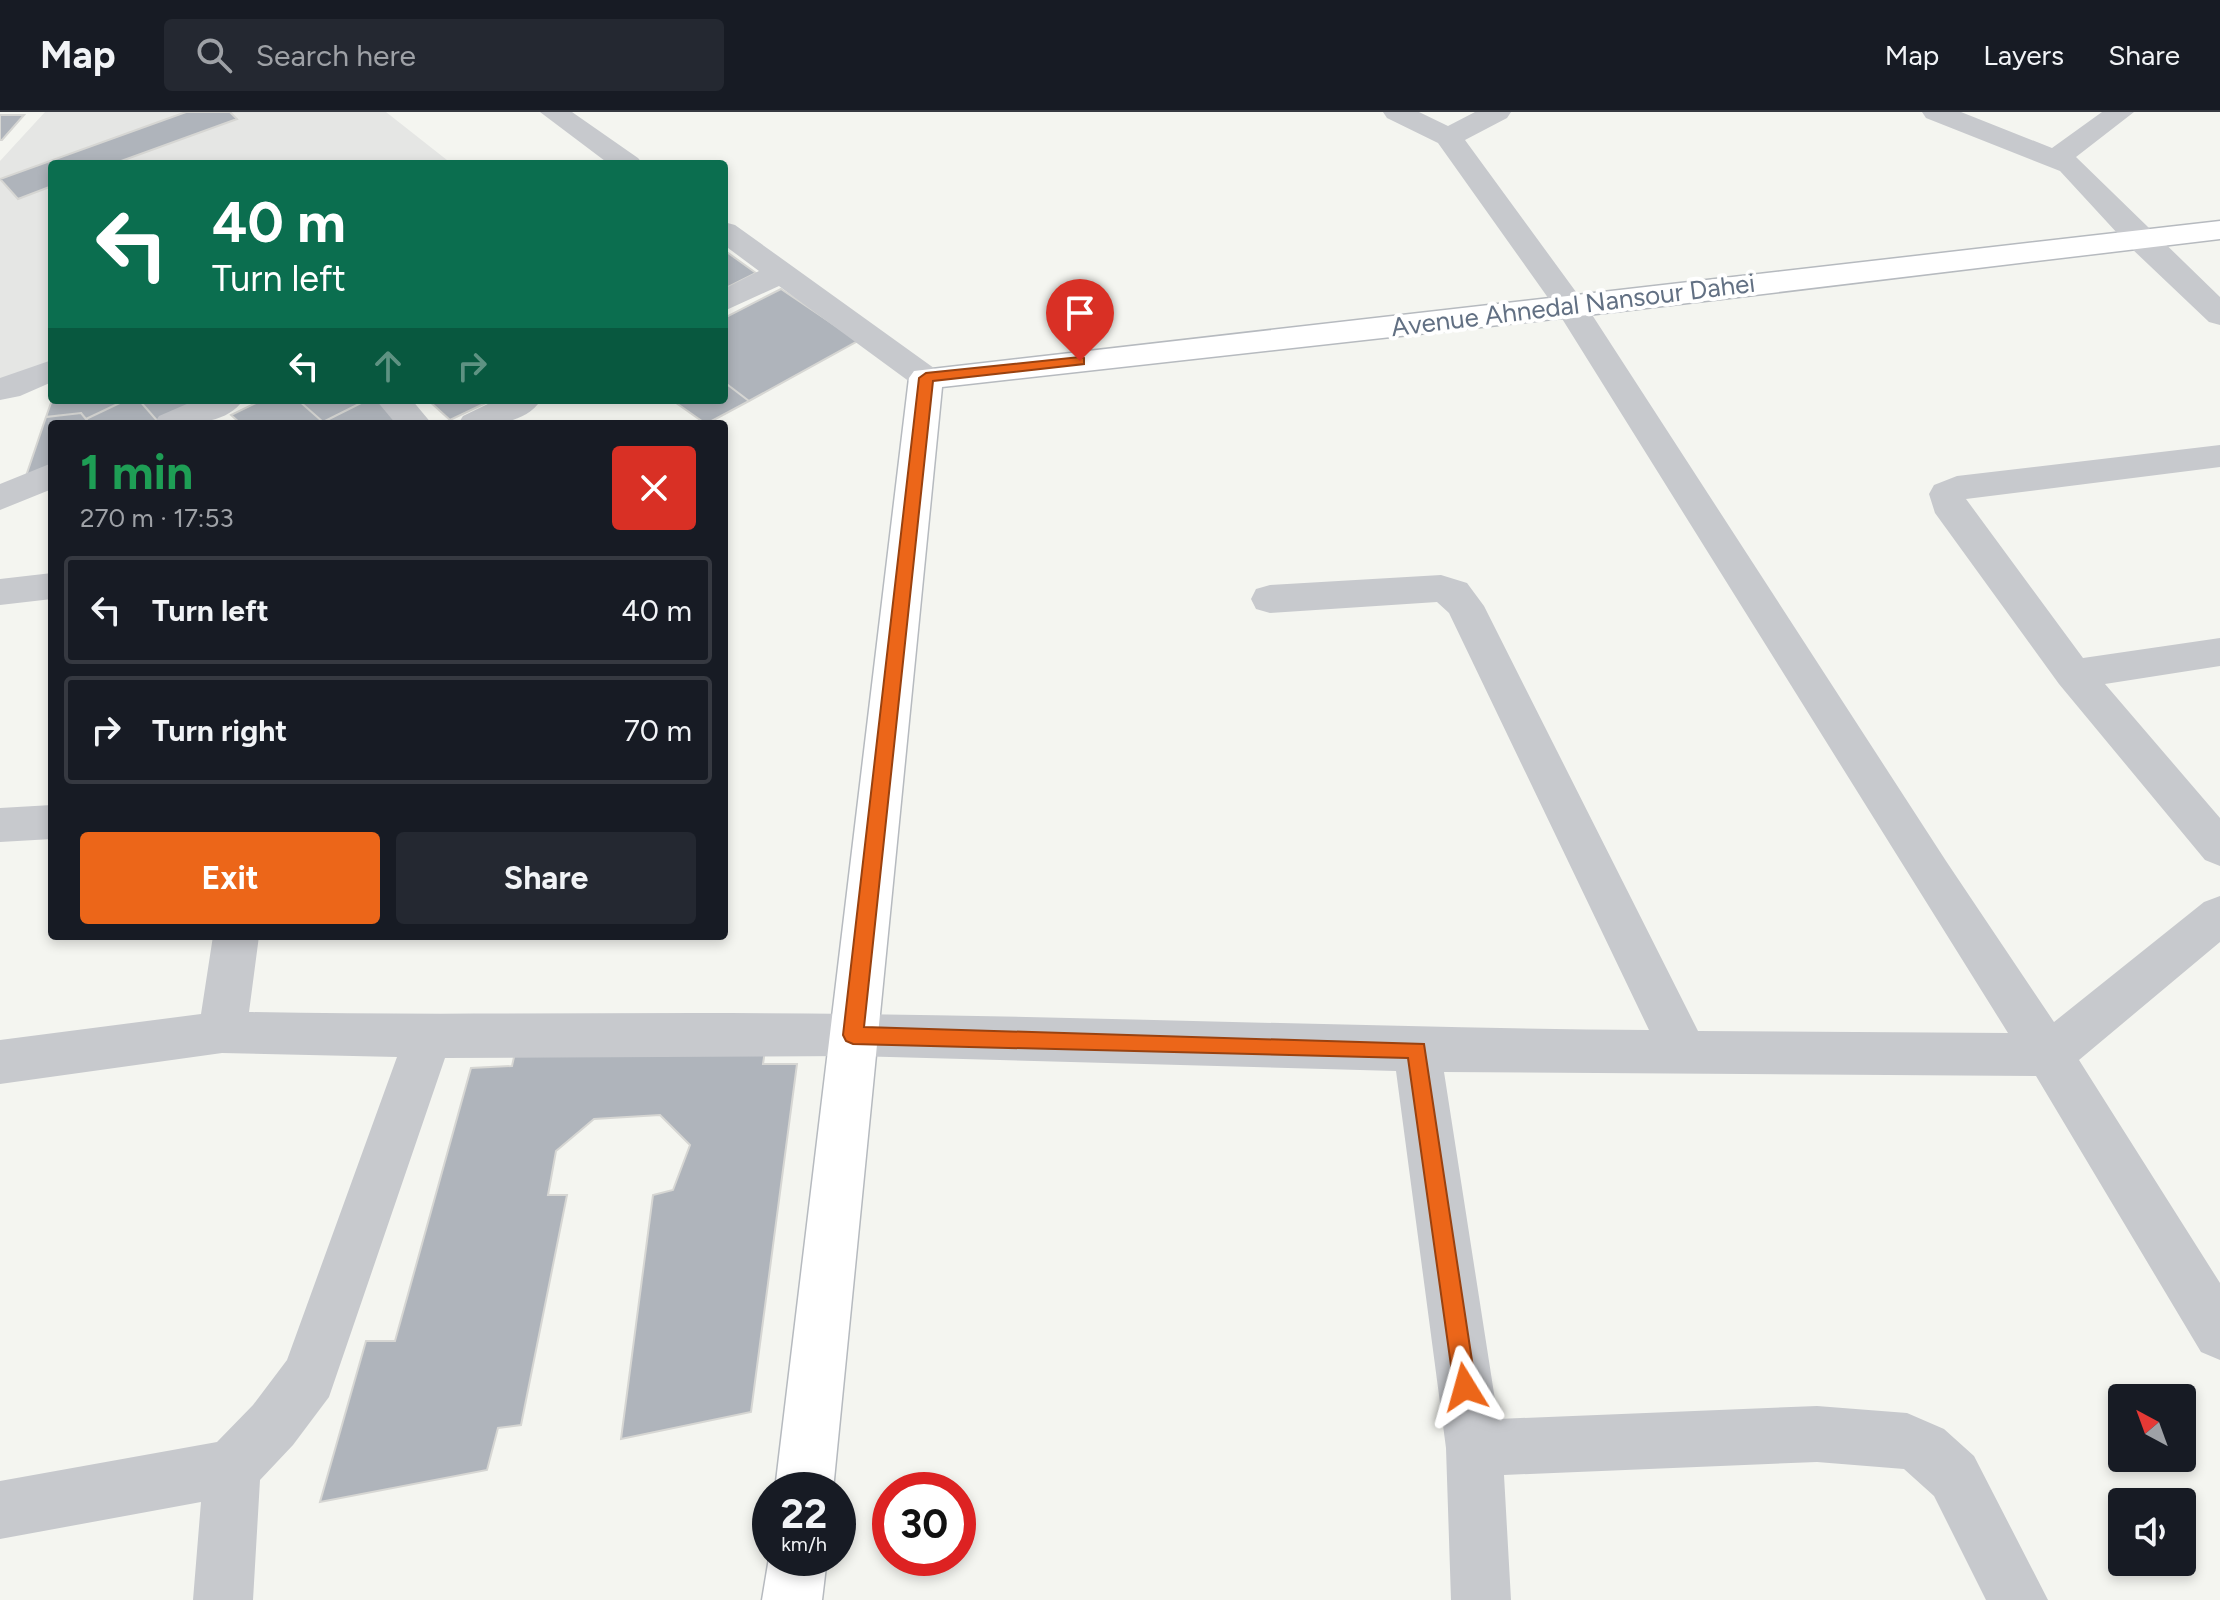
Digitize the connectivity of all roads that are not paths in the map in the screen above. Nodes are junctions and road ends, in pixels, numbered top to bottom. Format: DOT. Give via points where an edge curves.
graph roads {
  1 [pos="1397,112"];
  2 [pos="1936,112"];
  3 [pos="2120,112"];
  4 [pos="1490,114"];
  5 [pos="572,116"];
  6 [pos="1448,137"];
  7 [pos="2057,158"];
  8 [pos="623,160"];
  9 [pos="2220,230"];
  10 [pos="728,234"];
  11 [pos="2141,240"];
  12 [pos="782,272"];
  13 [pos="728,299"];
  14 [pos="1571,307"];
  15 [pos="2220,315"];
  16 [pos="48,372"];
  17 [pos="926,378"];
  18 [pos="3,396"];
  19 [pos="217,404"];
  20 [pos="397,404"];
  21 [pos="516,404"];
  22 [pos="180,420"];
  23 [pos="411,420"];
  24 [pos="483,420"];
  25 [pos="2220,456"];
  26 [pos="48,477"];
  27 [pos="0,498"];
  28 [pos="48,586"];
  29 [pos="0,592"];
  30 [pos="1270,599"];
  31 [pos="2220,652"];
  32 [pos="2073,674"];
  33 [pos="48,822"];
  34 [pos="0,825"];
  35 [pos="2220,848"];
  36 [pos="2220,915"];
  37 [pos="235,940"];
  38 [pos="222,1032"];
  39 [pos="853,1035"];
  40 [pos="428,1037"];
  41 [pos="1417,1050"];
  42 [pos="1683,1051"];
  43 [pos="2049,1055"];
  44 [pos="0,1062"];
  45 [pos="2220,1333"];
  46 [pos="1474,1448"];
  47 [pos="232,1468"];
  48 [pos="806,1472"];
  49 [pos="0,1510"];
  50 [pos="795,1576"];
  51 [pos="223,1600"];
  52 [pos="792,1600"];
  53 [pos="1481,1600"];
  54 [pos="2018,1600"];
  1 -- 6 [label="street"];
  2 -- 7 [label="street"];
  3 -- 7 [label="street"];
  4 -- 6 [label="street"];
  5 -- 8 [label="street"];
  6 -- 14 [label="street"];
  7 -- 11 [label="street" via="2079,173"];
  9 -- 11 [label="street, Avenue Ahnedal Nansour Dahei"];
  10 -- 12 [label="street"];
  11 -- 14 [label="street, Avenue Ahnedal Nansour Dahei"];
  11 -- 15 [label="street"];
  12 -- 13 [label="street"];
  12 -- 17 [label="street"];
  14 -- 17 [label="street, Avenue Ahnedal Nansour Dahei"];
  14 -- 43 [label="street"];
  16 -- 18 [label="street"];
  17 -- 39 [label="street"];
  19 -- 22 [label="street"];
  20 -- 23 [label="street"];
  21 -- 24 [label="street"];
  25 -- 32 [label="street" via="1957,488 1947,494 1948,504"];
  26 -- 27 [label="street"];
  28 -- 29 [label="street"];
  30 -- 42 [label="street" via="1441,588 1459,600"];
  31 -- 32 [label="street"];
  32 -- 35 [label="street"];
  33 -- 34 [label="street"];
  36 -- 43 [label="street"];
  37 -- 38 [label="street"];
  38 -- 40 [label="street"];
  38 -- 44 [label="street"];
  39 -- 40 [label="street"];
  39 -- 41 [label="street"];
  39 -- 48 [label="street"];
  40 -- 47 [label="street" via="309,1377"];
  41 -- 42 [label="street"];
  41 -- 46 [label="street"];
  42 -- 43 [label="street"];
  43 -- 45 [label="street"];
  46 -- 53 [label="street"];
  46 -- 54 [label="street" via="1817,1434 1907,1441 1954,1476"];
  47 -- 49 [label="street"];
  47 -- 51 [label="street"];
  50 -- 52 [label="street"];
}
